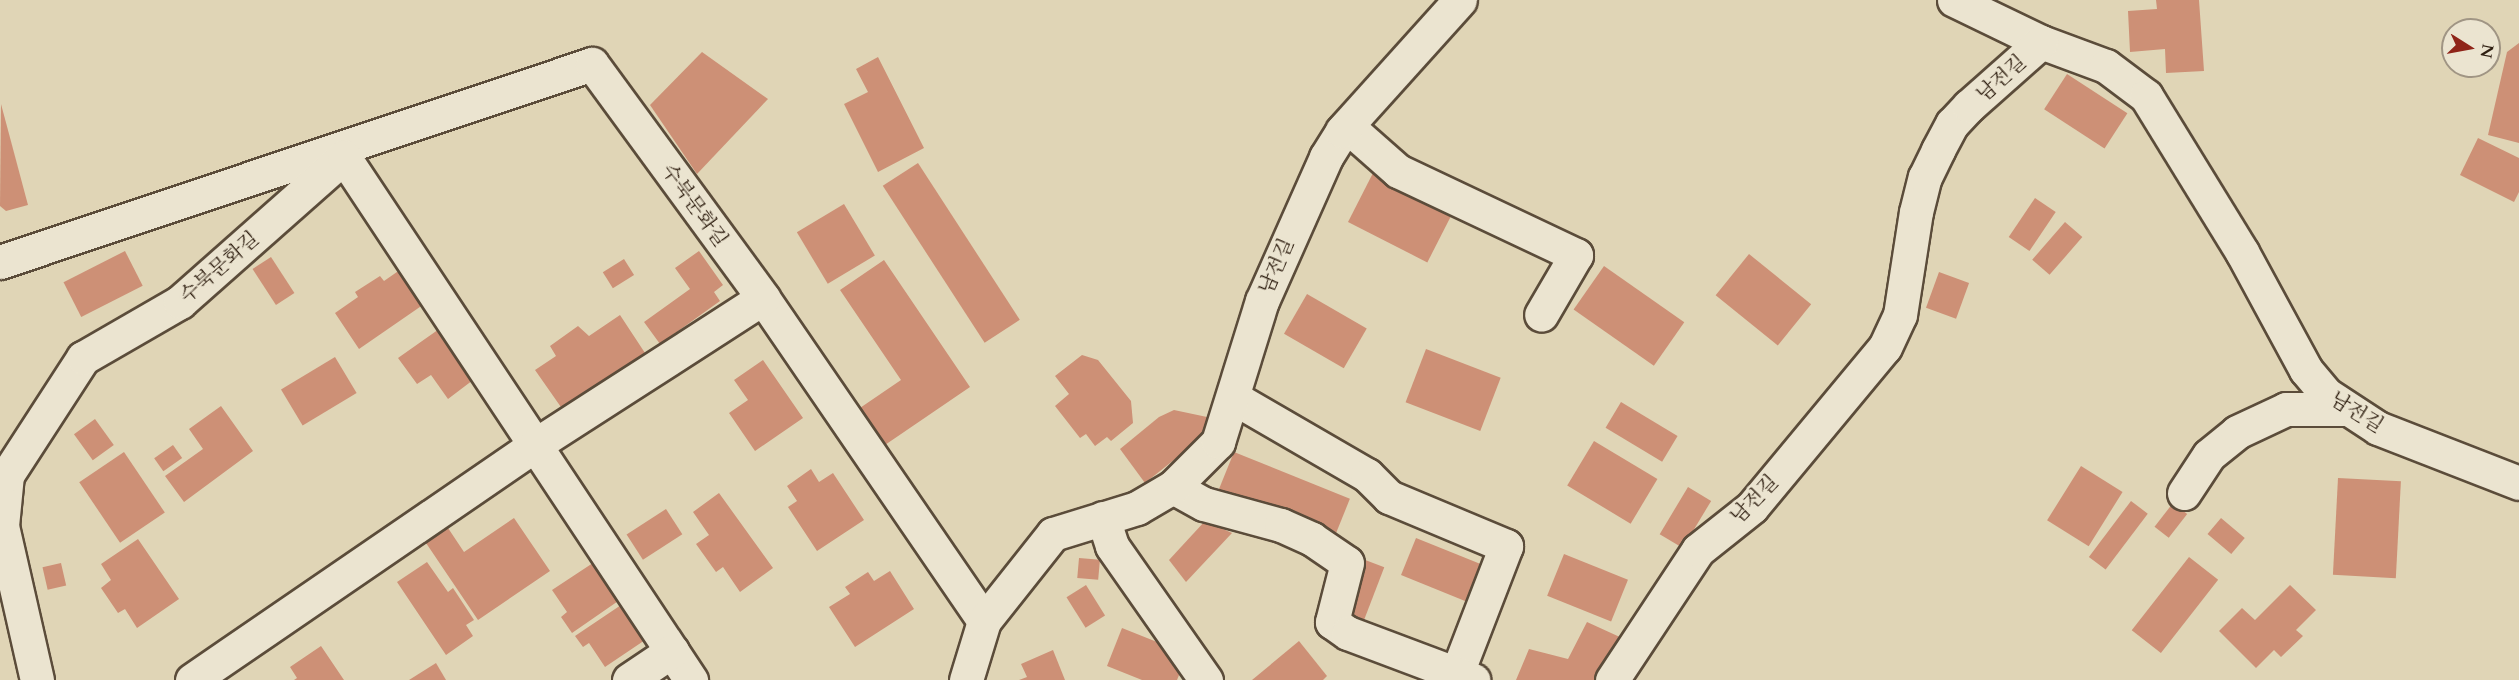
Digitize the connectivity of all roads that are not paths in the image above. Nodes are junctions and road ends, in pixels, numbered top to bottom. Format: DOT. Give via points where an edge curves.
graph roads {
  1 [pos="1460,0"];
  2 [pos="1954,0"];
  3 [pos="2041,42"];
  4 [pos="1347,126"];
  5 [pos="0,262"];
  6 [pos="763,298"];
  7 [pos="1541,315"];
  8 [pos="1234,398"];
  9 [pos="2344,409"];
  10 [pos="535,445"];
  11 [pos="2519,483"];
  12 [pos="1173,487"];
  13 [pos="2184,493"];
  14 [pos="1104,518"];
  15 [pos="984,621"];
  16 [pos="672,651"];
  17 [pos="1465,676"];
  18 [pos="37,680"];
  19 [pos="192,680"];
  20 [pos="629,680"];
  21 [pos="691,680"];
  22 [pos="966,680"];
  23 [pos="1206,680"];
  24 [pos="1612,680"];
  1 -- 4 [label="street, 남전길"];
  2 -- 3 [label="street"];
  3 -- 9 [label="street, 남전길" via="2106,66 2146,96 2242,252 2306,370"];
  3 -- 24 [label="street, 남전길" via="1969,106 1952,124 1938,150 1925,177 1916,212 1900,315 1880,355 1752,507 1698,550"];
  4 -- 7 [label="street" via="1398,171 1576,255"];
  4 -- 8 [label="street, 남전길" via="1326,157 1262,301"];
  5 -- 6 [label="street, 수북문화길" via="592,64"];
  6 -- 10 [label="street"];
  6 -- 15 [label="street, 수북문화길"];
  8 -- 12 [label="street, 남전길" via="1218,442"];
  8 -- 17 [label="street" via="1367,475 1389,496 1506,546"];
  9 -- 11 [label="street, 남전길" via="2378,428"];
  9 -- 13 [label="street" via="2286,409 2237,432 2209,455"];
  10 -- 16 [label="street, 수북문화길"];
  10 -- 18 [label="street, 수북문화길" via="344,157 180,302 83,358 7,475 2,526"];
  10 -- 19 [label="street"];
  12 -- 14 [label="street, 남전길" via="1137,508"];
  12 -- 17 [label="street" via="1204,504 1281,525 1312,538 1347,562 1332,622 1348,633"];
  14 -- 15 [label="street, 남전길" via="1053,534"];
  14 -- 23 [label="street" via="1112,546"];
  15 -- 22 [label="street, 남전길"];
  16 -- 20 [label="street"];
  16 -- 21 [label="street, 수북문화길"];
}
